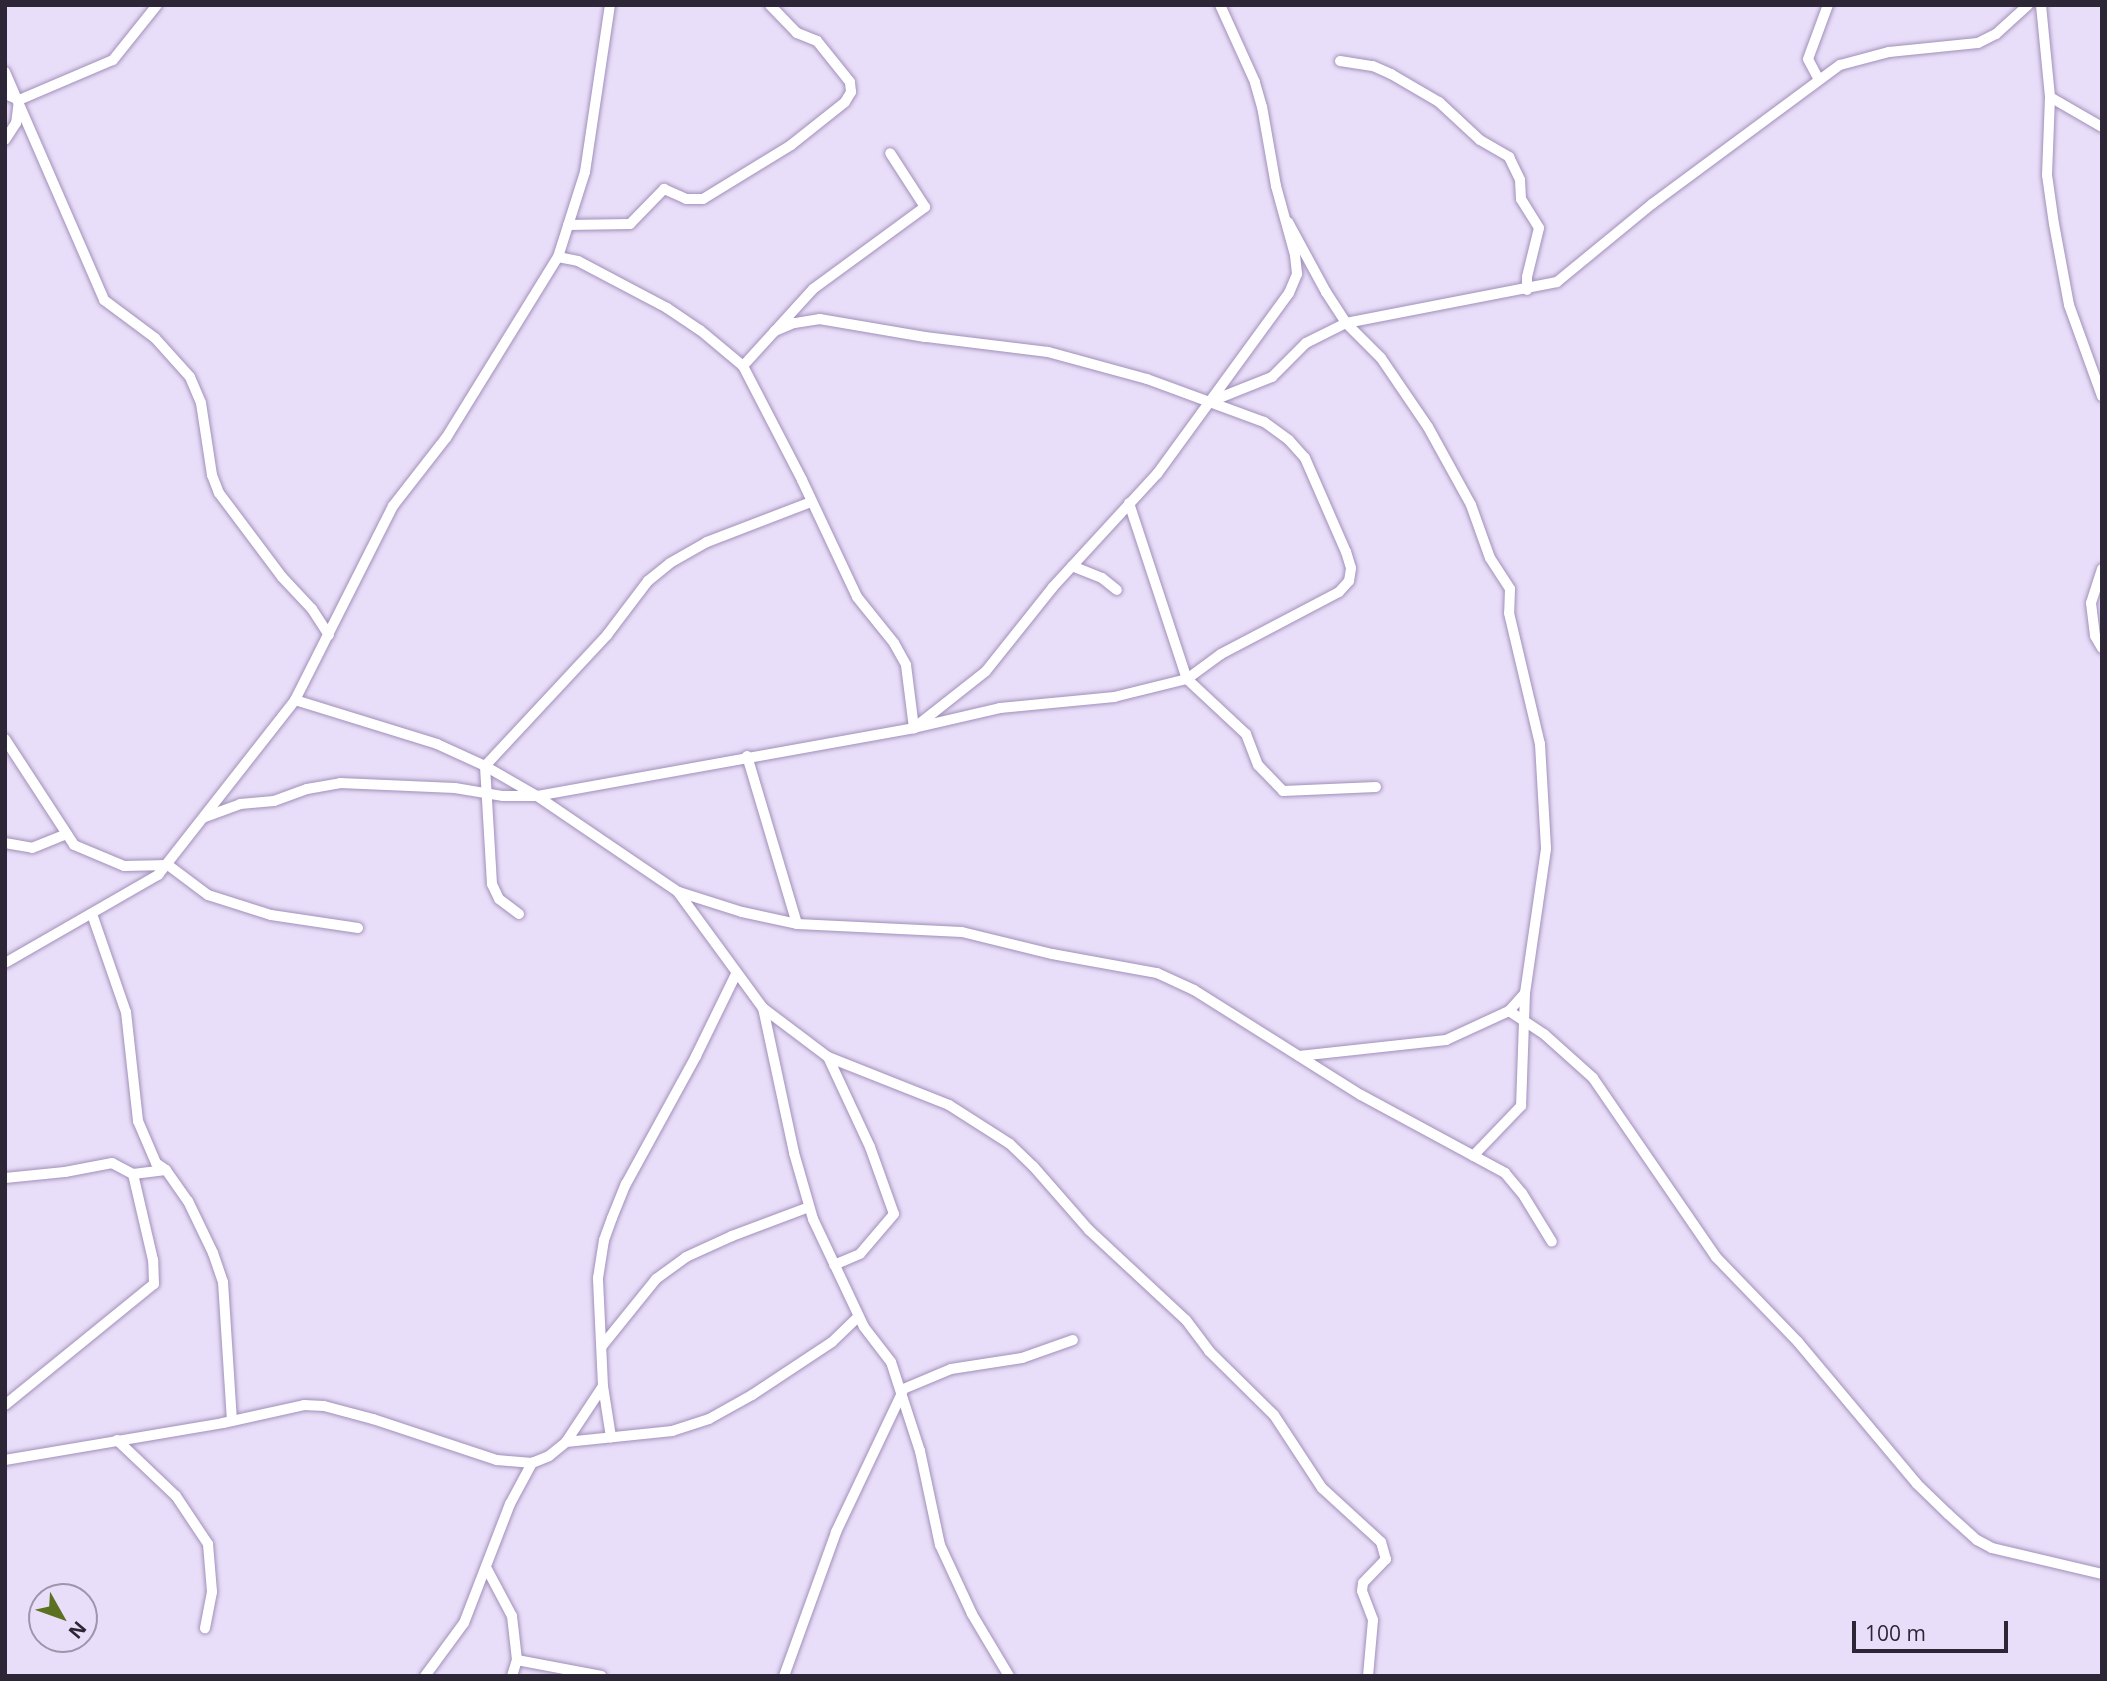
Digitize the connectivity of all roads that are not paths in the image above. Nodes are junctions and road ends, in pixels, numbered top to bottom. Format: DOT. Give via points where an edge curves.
graph roads {
  1 [pos="157,5"];
  2 [pos="610,5"];
  3 [pos="770,5"];
  4 [pos="1220,5"];
  5 [pos="1828,5"];
  6 [pos="2028,5"];
  7 [pos="2041,5"];
  8 [pos="1340,61"];
  9 [pos="5,72"];
  10 [pos="1818,78"];
  11 [pos="5,94"];
  12 [pos="2050,97"];
  13 [pos="19,100"];
  14 [pos="2102,127"];
  15 [pos="5,140"];
  16 [pos="890,153"];
  17 [pos="1288,222"];
  18 [pos="568,225"];
  19 [pos="558,257"];
  20 [pos="1527,290"];
  21 [pos="1346,323"];
  22 [pos="775,331"];
  23 [pos="743,366"];
  24 [pos="2102,396"];
  25 [pos="1209,402"];
  26 [pos="811,502"];
  27 [pos="1129,503"];
  28 [pos="1072,566"];
  29 [pos="2102,569"];
  30 [pos="1117,590"];
  31 [pos="329,635"];
  32 [pos="2102,649"];
  33 [pos="1187,679"];
  34 [pos="295,700"];
  35 [pos="914,728"];
  36 [pos="5,739"];
  37 [pos="747,757"];
  38 [pos="485,766"];
  39 [pos="1377,787"];
  40 [pos="489,793"];
  41 [pos="537,796"];
  42 [pos="205,817"];
  43 [pos="65,835"];
  44 [pos="5,843"];
  45 [pos="168,865"];
  46 [pos="678,892"];
  47 [pos="92,914"];
  48 [pos="519,915"];
  49 [pos="797,924"];
  50 [pos="358,928"];
  51 [pos="5,963"];
  52 [pos="736,974"];
  53 [pos="1525,993"];
  54 [pos="763,1008"];
  55 [pos="1509,1011"];
  56 [pos="1524,1019"];
  57 [pos="1298,1056"];
  58 [pos="828,1057"];
  59 [pos="1473,1156"];
  60 [pos="166,1170"];
  61 [pos="133,1174"];
  62 [pos="5,1178"];
  63 [pos="809,1207"];
  64 [pos="1552,1242"];
  65 [pos="834,1265"];
  66 [pos="859,1316"];
  67 [pos="1073,1340"];
  68 [pos="602,1346"];
  69 [pos="603,1386"];
  70 [pos="902,1392"];
  71 [pos="5,1405"];
  72 [pos="232,1421"];
  73 [pos="611,1437"];
  74 [pos="117,1440"];
  75 [pos="566,1442"];
  76 [pos="5,1460"];
  77 [pos="532,1463"];
  78 [pos="487,1569"];
  79 [pos="2102,1574"];
  80 [pos="205,1628"];
  81 [pos="517,1660"];
  82 [pos="425,1676"];
  83 [pos="512,1676"];
  84 [pos="602,1676"];
  85 [pos="784,1676"];
  86 [pos="1009,1676"];
  87 [pos="1368,1676"];
  1 -- 13 [label="street" via="113,60"];
  2 -- 18 [label="street" via="585,172"];
  3 -- 18 [label="street" via="797,33 817,41 850,82 845,102 791,145 703,200 686,199 664,189 630,224"];
  4 -- 17 [label="street" via="1255,82"];
  5 -- 10 [label="street" via="1808,59"];
  6 -- 10 [label="street" via="1996,34 1978,43 1877,54 1840,65"];
  7 -- 12 [label="street"];
  8 -- 20 [label="street" via="1391,74 1439,102 1480,140 1509,156 1520,180 1521,199 1539,228"];
  9 -- 13 [label="street"];
  10 -- 20 [label="street" via="1558,282"];
  11 -- 13 [label="street"];
  12 -- 14 [label="street"];
  12 -- 24 [label="street" via="2047,175 2054,224 2069,305"];
  13 -- 15 [label="street" via="16,123"];
  13 -- 31 [label="street" via="104,300 155,338 190,377 201,403 219,494"];
  16 -- 22 [label="street" via="925,207 813,289"];
  17 -- 21 [label="street"];
  17 -- 25 [label="street" via="1297,274 1289,293"];
  18 -- 19 [label="street"];
  19 -- 23 [label="street" via="578,261 667,308"];
  19 -- 31 [label="street" via="453,427 393,506"];
  20 -- 21 [label="street"];
  21 -- 25 [label="street" via="1306,343 1272,377"];
  21 -- 53 [label="street" via="1381,358 1428,427 1471,505 1490,558 1510,589 1509,613 1539,744 1546,820"];
  22 -- 23 [label="street"];
  22 -- 25 [label="street" via="820,319 1048,352 1133,374"];
  23 -- 26 [label="street"];
  25 -- 27 [label="street" via="1192,430"];
  25 -- 33 [label="street" via="1264,422 1290,440 1305,458 1351,568 1349,581 1339,592 1252,636"];
  26 -- 35 [label="street" via="862,607 894,643 906,665"];
  26 -- 38 [label="street" via="707,542 670,562 648,581 607,635"];
  27 -- 28 [label="street"];
  27 -- 33 [label="street"];
  28 -- 30 [label="street" via="1102,578"];
  28 -- 35 [label="street" via="986,671"];
  29 -- 32 [label="street" via="2091,603 2095,636"];
  31 -- 34 [label="street"];
  33 -- 35 [label="street" via="1114,697 1000,708"];
  33 -- 39 [label="street" via="1246,734 1258,765 1283,791"];
  34 -- 38 [label="street" via="414,736"];
  34 -- 42 [label="street"];
  35 -- 37 [label="street"];
  36 -- 43 [label="street"];
  37 -- 41 [label="street"];
  37 -- 49 [label="street"];
  38 -- 40 [label="street"];
  38 -- 41 [label="street"];
  40 -- 41 [label="street"];
  40 -- 42 [label="street" via="340,783 274,801 240,804"];
  40 -- 48 [label="street" via="492,884 499,899"];
  41 -- 46 [label="street"];
  42 -- 45 [label="street"];
  43 -- 44 [label="street" via="32,848"];
  43 -- 45 [label="street" via="74,845 111,862 139,867"];
  45 -- 47 [label="street" via="150,881"];
  45 -- 50 [label="street" via="213,897 283,918"];
  46 -- 49 [label="street"];
  46 -- 52 [label="street"];
  47 -- 51 [label="street"];
  47 -- 60 [label="street" via="126,1012 138,1121 154,1159"];
  49 -- 57 [label="street" via="962,932 1157,973 1194,990"];
  52 -- 54 [label="street"];
  52 -- 68 [label="street" via="626,1184 604,1240 597,1299"];
  53 -- 55 [label="street"];
  53 -- 56 [label="street"];
  54 -- 58 [label="street"];
  54 -- 63 [label="street"];
  55 -- 56 [label="street"];
  55 -- 57 [label="street" via="1446,1040"];
  56 -- 59 [label="street" via="1521,1106"];
  56 -- 79 [label="street" via="1593,1078 1716,1257 1798,1342 1917,1484 1948,1514 1992,1548"];
  57 -- 59 [label="street"];
  58 -- 65 [label="street" via="870,1147 894,1214 860,1254"];
  58 -- 87 [label="street" via="949,1105 1010,1144 1274,1415 1322,1488 1386,1550 1386,1559 1363,1583 1373,1620"];
  59 -- 64 [label="street" via="1513,1181"];
  60 -- 61 [label="street"];
  60 -- 72 [label="street" via="191,1208 223,1282"];
  61 -- 62 [label="street" via="112,1163"];
  61 -- 71 [label="street" via="154,1284"];
  63 -- 65 [label="street"];
  63 -- 68 [label="street" via="686,1257 656,1279"];
  65 -- 66 [label="street"];
  66 -- 70 [label="street" via="891,1362"];
  66 -- 73 [label="street" via="832,1342 718,1415 672,1431"];
  67 -- 70 [label="street" via="1022,1359 951,1369"];
  68 -- 69 [label="street"];
  69 -- 73 [label="street"];
  69 -- 75 [label="street"];
  70 -- 85 [label="street" via="836,1532"];
  70 -- 86 [label="street" via="929,1486 940,1545 972,1614"];
  72 -- 74 [label="street"];
  72 -- 77 [label="street" via="304,1405 324,1406 497,1460"];
  73 -- 75 [label="street"];
  74 -- 76 [label="street"];
  74 -- 80 [label="street" via="176,1496 208,1544 212,1592"];
  75 -- 77 [label="street"];
  77 -- 78 [label="street" via="510,1504"];
  78 -- 81 [label="street" via="512,1616"];
  78 -- 82 [label="street" via="458,1634"];
  81 -- 83 [label="street"];
  81 -- 84 [label="street"];
}
